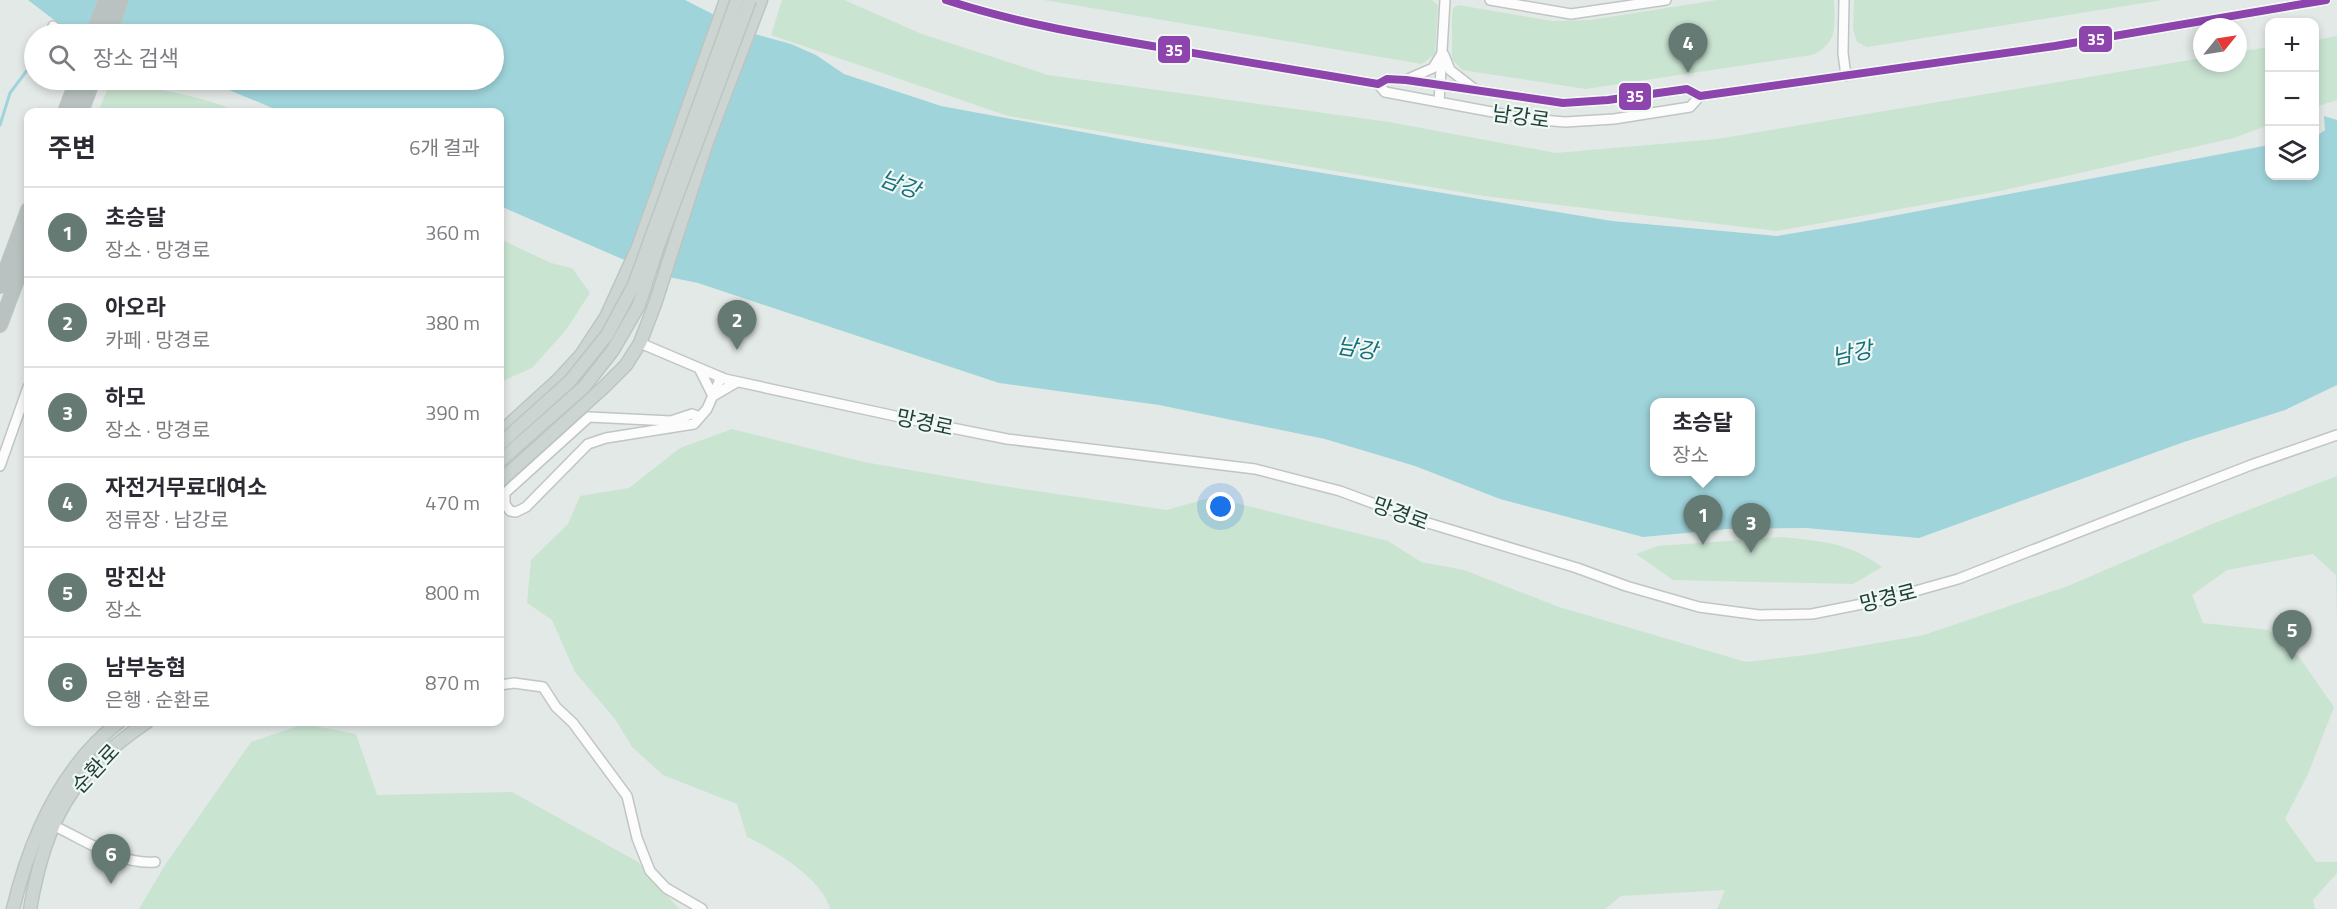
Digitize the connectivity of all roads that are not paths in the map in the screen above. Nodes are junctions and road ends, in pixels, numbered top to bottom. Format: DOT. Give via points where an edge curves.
graph roads {
  1 [pos="105,0"];
  2 [pos="121,0"];
  3 [pos="726,0"];
  4 [pos="737,0"];
  5 [pos="750,0"];
  6 [pos="761,0"];
  7 [pos="946,0"];
  8 [pos="1445,0"];
  9 [pos="1491,0"];
  10 [pos="1666,0"];
  11 [pos="1844,0"];
  12 [pos="2320,0"];
  13 [pos="1639,2"];
  14 [pos="97,24"];
  15 [pos="113,24"];
  16 [pos="1443,52"];
  17 [pos="1846,76"];
  18 [pos="1406,80"];
  19 [pos="1378,84"];
  20 [pos="1441,85"];
  21 [pos="1474,89"];
  22 [pos="73,90"];
  23 [pos="89,90"];
  24 [pos="1700,96"];
  25 [pos="1439,102"];
  26 [pos="66,108"];
  27 [pos="82,108"];
  28 [pos="24,221"];
  29 [pos="24,262"];
  30 [pos="0,286"];
  31 [pos="606,317"];
  32 [pos="0,325"];
  33 [pos="640,342"];
  34 [pos="699,368"];
  35 [pos="721,377"];
  36 [pos="737,382"];
  37 [pos="712,396"];
  38 [pos="24,398"];
  39 [pos="700,417"];
  40 [pos="504,429"];
  41 [pos="2337,435"];
  42 [pos="504,440"];
  43 [pos="504,458"];
  44 [pos="0,466"];
  45 [pos="504,477"];
  46 [pos="504,684"];
  47 [pos="115,726"];
  48 [pos="142,726"];
  49 [pos="47,823"];
  50 [pos="155,862"];
  51 [pos="13,909"];
  52 [pos="30,909"];
  53 [pos="702,909"];
  1 -- 14 [label="highway"];
  2 -- 15 [label="highway"];
  3 -- 31 [label="main road" via="638,247"];
  4 -- 42 [label="main road, bridge" via="634,285 608,335 570,381"];
  5 -- 43 [label="main road, bridge" via="639,305 613,350 584,387"];
  6 -- 33 [label="main road" via="708,139"];
  7 -- 19 [label="street, 남강로" via="1046,28"];
  8 -- 16 [label="street"];
  9 -- 13 [label="street" via="1571,14"];
  10 -- 13 [label="street"];
  11 -- 17 [label="street"];
  12 -- 17 [label="street, 남강로" via="2055,46"];
  16 -- 18 [label="street" via="1433,68"];
  16 -- 20 [label="street"];
  16 -- 21 [label="street" via="1450,70"];
  17 -- 24 [label="street, 남강로"];
  18 -- 19 [label="street, 남강로" via="1387,79"];
  18 -- 20 [label="street, 남강로"];
  19 -- 25 [label="street, 남강로" via="1385,92"];
  20 -- 21 [label="street, 남강로"];
  20 -- 25 [label="street"];
  21 -- 24 [label="street, 남강로" via="1563,103 1687,89"];
  22 -- 26 [label="highway"];
  23 -- 27 [label="highway"];
  24 -- 25 [label="street, 남강로" via="1690,107 1565,122"];
  28 -- 30 [label="highway"];
  29 -- 32 [label="highway"];
  31 -- 33 [label="main road"];
  31 -- 40 [label="main road" via="581,355"];
  33 -- 34 [label="street, 망경로"];
  33 -- 45 [label="main road" via="626,365 604,387"];
  34 -- 35 [label="street, 망경로"];
  34 -- 37 [label="street"];
  35 -- 36 [label="street, 망경로"];
  35 -- 37 [label="street"];
  36 -- 37 [label="street"];
  36 -- 41 [label="street, 망경로" via="1007,439 1254,469 1340,491 1626,586 1699,607 1759,615 1812,614 1958,579 2186,489"];
  37 -- 39 [label="street"];
  38 -- 44 [label="street"];
  39 -- 39 [label="street" via="692,414 671,421 589,417 505,493 505,504 516,512 526,507 588,444 687,426"];
  46 -- 53 [label="street" via="543,687 627,796 650,871 666,888"];
  47 -- 49 [label="main road, 순환로" via="86,753 63,784"];
  48 -- 49 [label="main road, 순환로" via="92,764"];
  49 -- 50 [label="street" via="101,850"];
  49 -- 51 [label="main road, 순환로" via="26,856"];
  49 -- 52 [label="main road, 순환로"];
}
